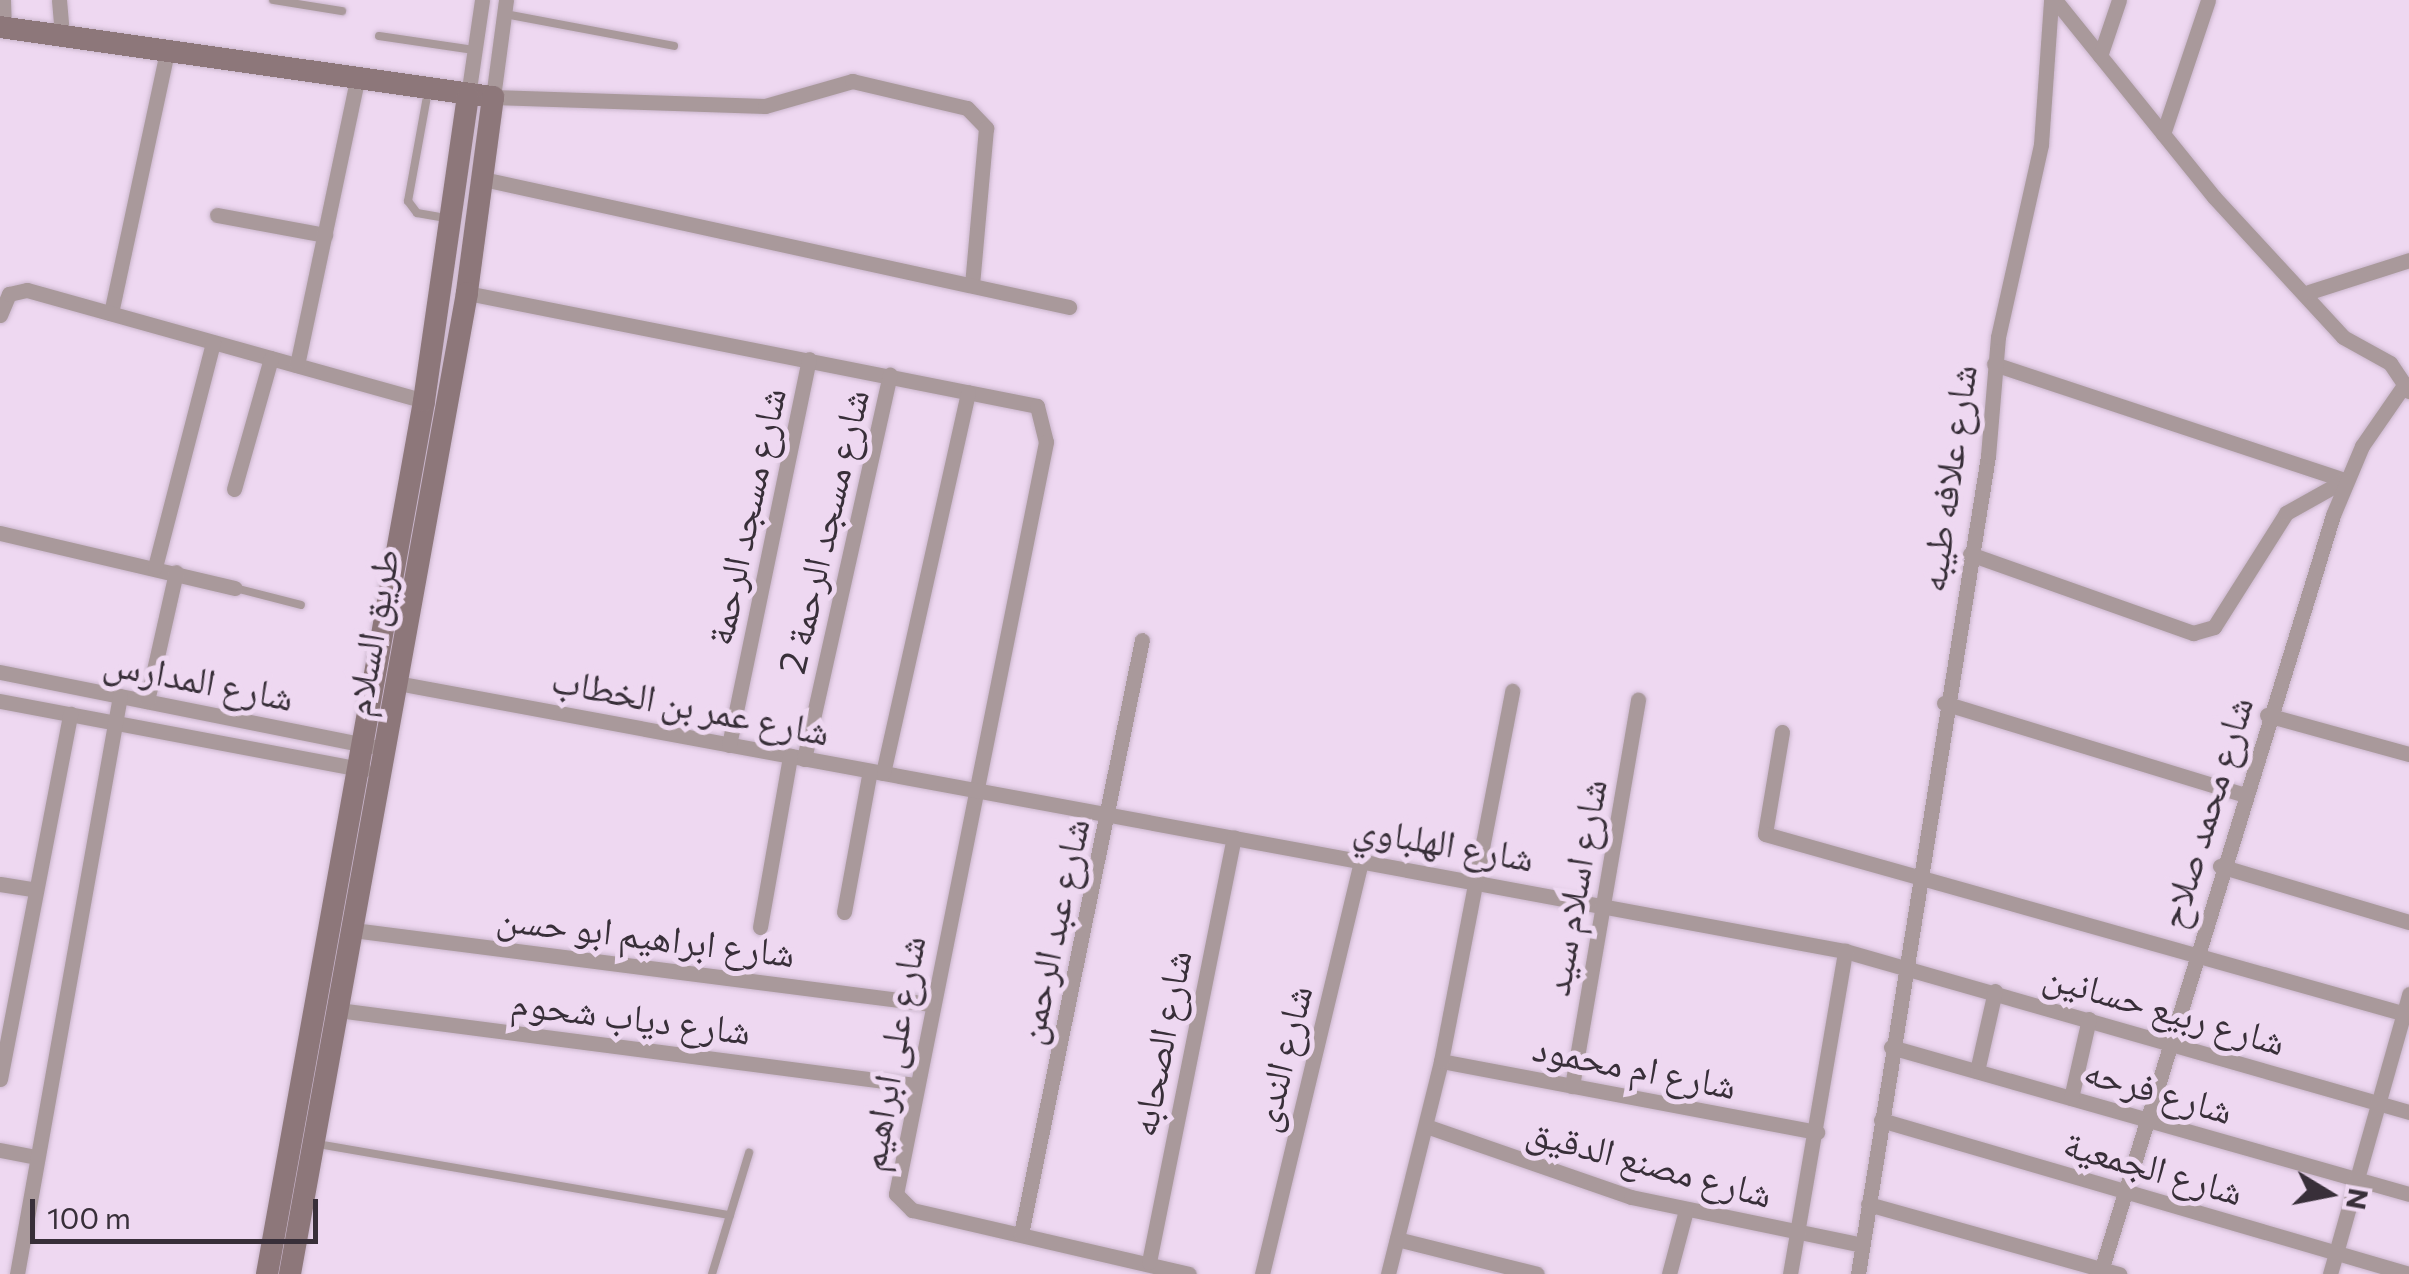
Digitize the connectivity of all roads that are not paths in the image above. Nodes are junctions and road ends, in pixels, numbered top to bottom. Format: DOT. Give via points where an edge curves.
graph roads {
  1 [pos="3,0"];
  2 [pos="59,0"];
  3 [pos="272,0"];
  4 [pos="482,0"];
  5 [pos="2053,0"];
  6 [pos="2119,0"];
  7 [pos="2208,0"];
  8 [pos="301,2"];
  9 [pos="506,7"];
  10 [pos="342,11"];
  11 [pos="2,27"];
  12 [pos="62,36"];
  13 [pos="379,36"];
  14 [pos="674,46"];
  15 [pos="474,50"];
  16 [pos="167,51"];
  17 [pos="2100,56"];
  18 [pos="358,80"];
  19 [pos="428,90"];
  20 [pos="468,96"];
  21 [pos="493,97"];
  22 [pos="2163,134"];
  23 [pos="483,179"];
  24 [pos="217,215"];
  25 [pos="450,219"];
  26 [pos="324,235"];
  27 [pos="2409,260"];
  28 [pos="972,285"];
  29 [pos="2309,292"];
  30 [pos="467,293"];
  31 [pos="1069,307"];
  32 [pos="112,313"];
  33 [pos="0,314"];
  34 [pos="213,342"];
  35 [pos="272,358"];
  36 [pos="810,359"];
  37 [pos="1994,364"];
  38 [pos="297,365"];
  39 [pos="890,376"];
  40 [pos="2407,387"];
  41 [pos="968,392"];
  42 [pos="424,401"];
  43 [pos="2345,480"];
  44 [pos="234,488"];
  45 [pos="1,538"];
  46 [pos="1970,554"];
  47 [pos="155,567"];
  48 [pos="176,572"];
  49 [pos="235,588"];
  50 [pos="301,605"];
  51 [pos="1142,640"];
  52 [pos="0,672"];
  53 [pos="397,683"];
  54 [pos="1512,690"];
  55 [pos="120,696"];
  56 [pos="1638,700"];
  57 [pos="0,701"];
  58 [pos="148,702"];
  59 [pos="1944,703"];
  60 [pos="70,714"];
  61 [pos="2267,715"];
  62 [pos="114,722"];
  63 [pos="1782,732"];
  64 [pos="729,745"];
  65 [pos="374,746"];
  66 [pos="2409,754"];
  67 [pos="797,757"];
  68 [pos="369,771"];
  69 [pos="877,772"];
  70 [pos="972,790"];
  71 [pos="2241,794"];
  72 [pos="1108,818"];
  73 [pos="1234,837"];
  74 [pos="1362,858"];
  75 [pos="2220,866"];
  76 [pos="1917,875"];
  77 [pos="1478,879"];
  78 [pos="0,884"];
  79 [pos="36,890"];
  80 [pos="1603,904"];
  81 [pos="844,912"];
  82 [pos="2409,922"];
  83 [pos="760,928"];
  84 [pos="352,930"];
  85 [pos="1845,951"];
  86 [pos="2194,953"];
  87 [pos="1902,966"];
  88 [pos="1994,991"];
  89 [pos="2409,994"];
  90 [pos="931,1004"];
  91 [pos="338,1010"];
  92 [pos="2406,1014"];
  93 [pos="2089,1019"];
  94 [pos="2167,1042"];
  95 [pos="1891,1047"];
  96 [pos="1441,1061"];
  97 [pos="1976,1071"];
  98 [pos="0,1079"];
  99 [pos="915,1085"];
  100 [pos="1572,1086"];
  101 [pos="2072,1098"];
  102 [pos="2376,1102"];
  103 [pos="2409,1112"];
  104 [pos="2145,1119"];
  105 [pos="1881,1120"];
  106 [pos="1426,1126"];
  107 [pos="1817,1132"];
  108 [pos="314,1143"];
  109 [pos="0,1150"];
  110 [pos="749,1153"];
  111 [pos="38,1156"];
  112 [pos="2356,1179"];
  113 [pos="2124,1191"];
  114 [pos="2409,1194"];
  115 [pos="1868,1204"];
  116 [pos="1686,1210"];
  117 [pos="730,1216"];
  118 [pos="1799,1232"];
  119 [pos="1022,1234"];
  120 [pos="1397,1239"];
  121 [pos="1862,1245"];
  122 [pos="2336,1252"];
  123 [pos="1149,1262"];
  124 [pos="2101,1271"];
  125 [pos="17,1274"];
  126 [pos="268,1274"];
  127 [pos="290,1274"];
  128 [pos="712,1274"];
  129 [pos="1190,1274"];
  130 [pos="1262,1274"];
  131 [pos="1388,1274"];
  132 [pos="1537,1274"];
  133 [pos="1669,1274"];
  134 [pos="1790,1274"];
  135 [pos="1858,1274"];
  136 [pos="2120,1274"];
  137 [pos="2330,1274"];
  138 [pos="2409,1274"];
  1 -- 11 [label="street"];
  2 -- 12 [label="street"];
  3 -- 8 [label="lane"];
  4 -- 15 [label="street, طريق السلام"];
  5 -- 17 [label="street"];
  5 -- 37 [label="street, شارع علافه طيبه" via="2041,144"];
  6 -- 17 [label="street"];
  7 -- 22 [label="street"];
  8 -- 10 [label="lane"];
  9 -- 14 [label="lane"];
  9 -- 21 [label="street, طريق السلام"];
  11 -- 12 [label="main road"];
  12 -- 16 [label="main road"];
  13 -- 15 [label="lane"];
  15 -- 20 [label="street, طريق السلام"];
  16 -- 18 [label="main road"];
  16 -- 32 [label="street"];
  17 -- 22 [label="street"];
  18 -- 19 [label="main road"];
  18 -- 26 [label="street"];
  19 -- 20 [label="main road"];
  19 -- 25 [label="lane" via="408,201 417,213"];
  20 -- 21 [label="main road"];
  20 -- 25 [label="main road, طريق السلام"];
  21 -- 23 [label="main road, طريق السلام"];
  21 -- 28 [label="street" via="765,106 852,80 967,108 986,128"];
  22 -- 29 [label="street"];
  23 -- 28 [label="street"];
  23 -- 30 [label="main road, طريق السلام"];
  24 -- 26 [label="street"];
  25 -- 42 [label="main road, طريق السلام"];
  26 -- 38 [label="street"];
  27 -- 29 [label="street"];
  28 -- 31 [label="street"];
  29 -- 40 [label="street" via="2342,337 2390,363"];
  30 -- 36 [label="street, شارع على ابراهيم"];
  30 -- 53 [label="main road, طريق السلام"];
  32 -- 33 [label="street" via="21,289"];
  32 -- 34 [label="street"];
  34 -- 35 [label="street"];
  34 -- 47 [label="street"];
  35 -- 38 [label="street"];
  35 -- 44 [label="street"];
  36 -- 39 [label="street, شارع على ابراهيم"];
  36 -- 64 [label="street, شارع مسجد الرحمة"];
  37 -- 43 [label="street"];
  37 -- 46 [label="street, شارع علافه طيبه"];
  38 -- 42 [label="street"];
  39 -- 41 [label="street, شارع على ابراهيم"];
  39 -- 67 [label="street, شارع مسجد الرحمة 2"];
  40 -- 43 [label="street, شارع محمد صلاح"];
  41 -- 69 [label="street"];
  41 -- 70 [label="street, شارع على ابراهيم" via="1037,406 1047,423"];
  42 -- 65 [label="main road, طريق السلام"];
  43 -- 46 [label="street" via="2286,512 2214,627 2193,633"];
  43 -- 61 [label="street, شارع محمد صلاح"];
  45 -- 47 [label="street"];
  46 -- 59 [label="street, شارع علافه طيبه"];
  47 -- 48 [label="street"];
  48 -- 49 [label="street"];
  48 -- 58 [label="street"];
  49 -- 50 [label="lane"];
  51 -- 72 [label="street, شارع عبد الرحمن"];
  52 -- 55 [label="street, شارع المدارس"];
  53 -- 64 [label="street, شارع عمر بن الخطاب"];
  53 -- 65 [label="main road, طريق السلام"];
  54 -- 77 [label="street"];
  55 -- 58 [label="street, شارع المدارس"];
  55 -- 62 [label="street"];
  56 -- 80 [label="street, شارع اسلام سيد"];
  57 -- 60 [label="street, شارع المدارس"];
  58 -- 65 [label="street, شارع المدارس"];
  59 -- 71 [label="street"];
  59 -- 76 [label="street, شارع علافه طيبه"];
  60 -- 62 [label="street, شارع المدارس"];
  60 -- 79 [label="street"];
  61 -- 66 [label="street"];
  61 -- 71 [label="street, شارع محمد صلاح"];
  62 -- 68 [label="street, شارع المدارس"];
  62 -- 111 [label="street"];
  63 -- 76 [label="street" via="1765,834"];
  64 -- 67 [label="street, شارع عمر بن الخطاب"];
  65 -- 68 [label="main road, طريق السلام"];
  67 -- 69 [label="street, شارع عمر بن الخطاب"];
  67 -- 83 [label="street, شارع مسجد الرحمة 2"];
  68 -- 84 [label="main road, طريق السلام"];
  68 -- 126 [label="main road, طريق السلام"];
  69 -- 70 [label="street, شارع عمر بن الخطاب"];
  69 -- 81 [label="street"];
  70 -- 72 [label="street, شارع الهلباوي"];
  70 -- 90 [label="street, شارع على ابراهيم"];
  71 -- 75 [label="street, شارع محمد صلاح"];
  72 -- 73 [label="street, شارع الهلباوي"];
  72 -- 119 [label="street, شارع عبد الرحمن"];
  73 -- 74 [label="street, شارع الهلباوي"];
  73 -- 123 [label="street, شارع الصحابه"];
  74 -- 77 [label="street, شارع الهلباوي"];
  74 -- 130 [label="street, شارع الندى"];
  75 -- 82 [label="street"];
  75 -- 86 [label="street, شارع محمد صلاح"];
  76 -- 86 [label="street"];
  76 -- 87 [label="street, شارع علافه طيبه"];
  77 -- 80 [label="street, شارع الهلباوي"];
  77 -- 96 [label="street"];
  78 -- 79 [label="street"];
  79 -- 98 [label="street"];
  80 -- 85 [label="street, شارع الهلباوي"];
  80 -- 100 [label="street, شارع اسلام سيد"];
  84 -- 90 [label="street, شارع ابراهيم ابو حسن"];
  84 -- 91 [label="main road, طريق السلام"];
  85 -- 87 [label="street, شارع الهلباوي"];
  85 -- 107 [label="street"];
  86 -- 92 [label="street"];
  86 -- 94 [label="street, شارع محمد صلاح"];
  87 -- 88 [label="street, شارع ربيع حسانين"];
  87 -- 95 [label="street, شارع علافه طيبه"];
  88 -- 93 [label="street, شارع ربيع حسانين"];
  88 -- 97 [label="street"];
  89 -- 92 [label="street"];
  90 -- 99 [label="street, شارع على ابراهيم"];
  91 -- 99 [label="street, شارع دياب شحوم"];
  91 -- 108 [label="main road, طريق السلام"];
  92 -- 102 [label="street"];
  93 -- 94 [label="street, شارع ربيع حسانين"];
  93 -- 101 [label="street"];
  94 -- 102 [label="street, شارع ربيع حسانين"];
  94 -- 104 [label="street, شارع محمد صلاح"];
  95 -- 97 [label="street, شارع فرحه"];
  95 -- 105 [label="street, شارع علافه طيبه"];
  96 -- 100 [label="street, شارع ام محمود"];
  96 -- 106 [label="street"];
  97 -- 101 [label="street, شارع فرحه"];
  99 -- 119 [label="street, شارع على ابراهيم" via="902,1204"];
  100 -- 107 [label="street, شارع ام محمود"];
  101 -- 104 [label="street, شارع فرحه"];
  102 -- 103 [label="street, شارع ربيع حسانين"];
  102 -- 112 [label="street"];
  104 -- 112 [label="street, شارع فرحه"];
  104 -- 113 [label="street, شارع محمد صلاح"];
  105 -- 113 [label="street, شارع الجمعية"];
  105 -- 115 [label="street, شارع علافه طيبه"];
  106 -- 116 [label="street, شارع مصنع الدقيق"];
  106 -- 120 [label="street"];
  107 -- 118 [label="street"];
  108 -- 117 [label="lane"];
  108 -- 127 [label="main road, طريق السلام"];
  109 -- 111 [label="street"];
  110 -- 117 [label="lane"];
  111 -- 125 [label="street"];
  112 -- 114 [label="street, شارع فرحه"];
  112 -- 122 [label="street"];
  113 -- 122 [label="street, شارع الجمعية"];
  113 -- 124 [label="street, شارع محمد صلاح"];
  115 -- 121 [label="street, شارع علافه طيبه"];
  115 -- 124 [label="street"];
  116 -- 118 [label="street, شارع مصنع الدقيق"];
  116 -- 133 [label="street"];
  117 -- 128 [label="lane"];
  118 -- 121 [label="street, شارع مصنع الدقيق"];
  118 -- 134 [label="street"];
  119 -- 123 [label="street"];
  120 -- 131 [label="street"];
  120 -- 132 [label="street"];
  121 -- 135 [label="street, شارع علافه طيبه"];
  122 -- 137 [label="street"];
  122 -- 138 [label="street, شارع الجمعية"];
  123 -- 129 [label="street"];
  124 -- 136 [label="street"];
}
